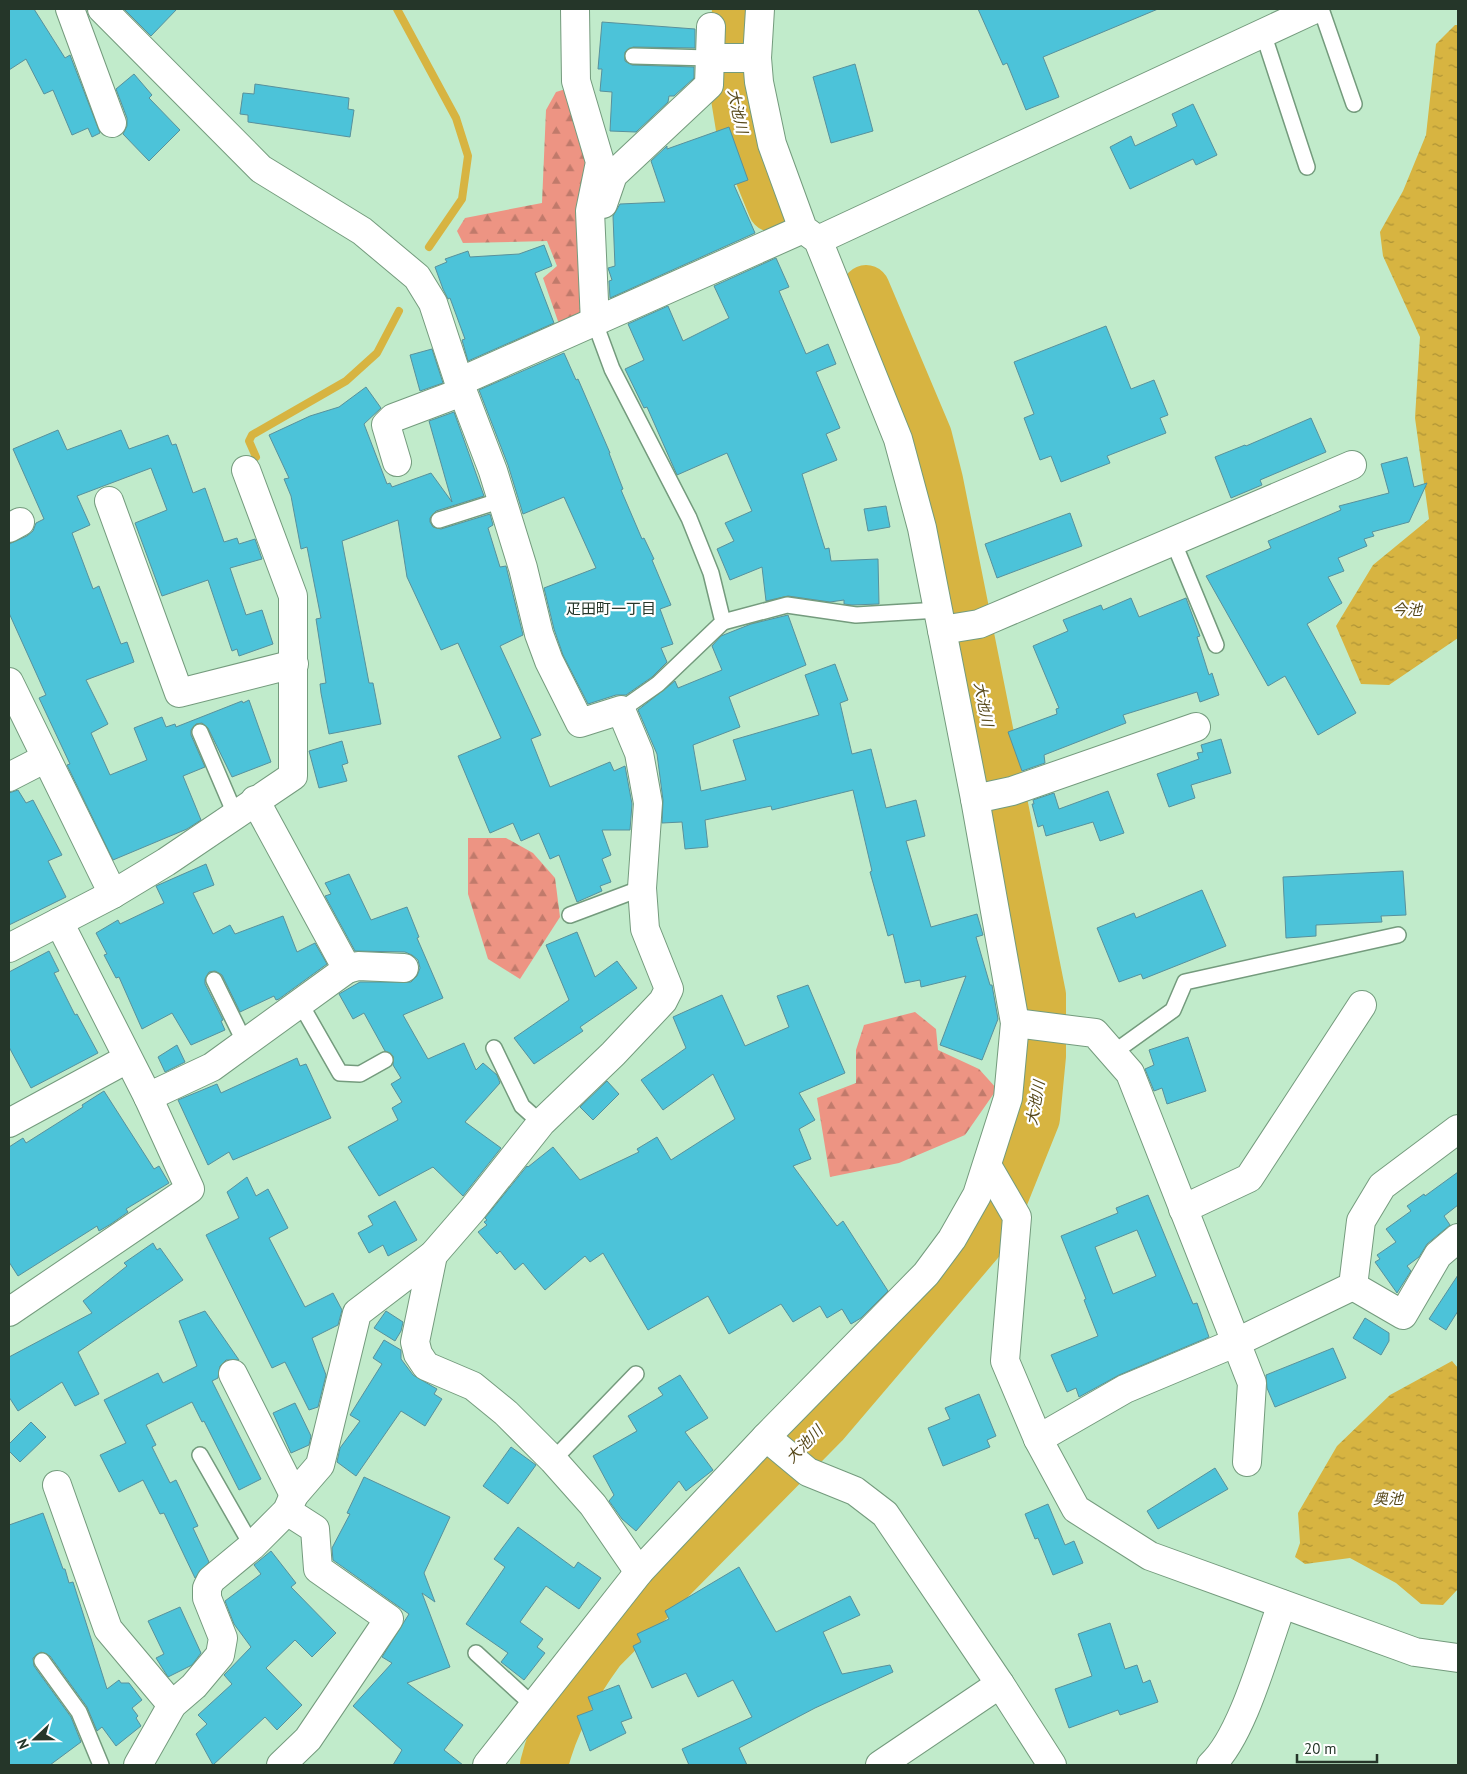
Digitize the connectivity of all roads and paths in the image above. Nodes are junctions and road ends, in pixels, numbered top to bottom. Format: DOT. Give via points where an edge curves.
graph roads {
  1 [pos="70,9"];
  2 [pos="575,9"];
  3 [pos="760,9"];
  4 [pos="1315,9"];
  5 [pos="1321,9"];
  6 [pos="106,10"];
  7 [pos="711,27"];
  8 [pos="1263,33"];
  9 [pos="633,56"];
  10 [pos="710,58"];
  11 [pos="757,58"];
  12 [pos="1354,104"];
  13 [pos="112,123"];
  14 [pos="1307,167"];
  15 [pos="810,235"];
  16 [pos="593,254"];
  17 [pos="595,323"];
  18 [pos="461,387"];
  19 [pos="398,462"];
  20 [pos="1352,465"];
  21 [pos="246,470"];
  22 [pos="502,500"];
  23 [pos="109,501"];
  24 [pos="438,520"];
  25 [pos="1173,541"];
  26 [pos="723,622"];
  27 [pos="944,623"];
  28 [pos="1216,645"];
  29 [pos="294,664"];
  30 [pos="9,682"];
  31 [pos="621,710"];
  32 [pos="1196,727"];
  33 [pos="200,732"];
  34 [pos="46,758"];
  35 [pos="9,777"];
  36 [pos="980,798"];
  37 [pos="245,807"];
  38 [pos="642,888"];
  39 [pos="113,894"];
  40 [pos="570,915"];
  41 [pos="59,922"];
  42 [pos="1398,935"];
  43 [pos="9,948"];
  44 [pos="404,968"];
  45 [pos="347,969"];
  46 [pos="214,980"];
  47 [pos="300,1003"];
  48 [pos="1362,1006"];
  49 [pos="1015,1023"];
  50 [pos="245,1043"];
  51 [pos="494,1048"];
  52 [pos="1113,1053"];
  53 [pos="127,1059"];
  54 [pos="385,1060"];
  55 [pos="148,1097"];
  56 [pos="9,1123"];
  57 [pos="541,1123"];
  58 [pos="1458,1129"];
  59 [pos="992,1174"];
  60 [pos="1183,1209"];
  61 [pos="1458,1238"];
  62 [pos="433,1255"];
  63 [pos="1353,1286"];
  64 [pos="9,1312"];
  65 [pos="1237,1342"];
  66 [pos="233,1374"];
  67 [pos="636,1374"];
  68 [pos="1038,1438"];
  69 [pos="774,1444"];
  70 [pos="200,1455"];
  71 [pos="553,1460"];
  72 [pos="1247,1462"];
  73 [pos="56,1485"];
  74 [pos="291,1503"];
  75 [pos="252,1546"];
  76 [pos="640,1572"];
  77 [pos="1282,1604"];
  78 [pos="476,1653"];
  79 [pos="1458,1658"];
  80 [pos="42,1660"];
  81 [pos="1000,1684"];
  82 [pos="172,1705"];
  83 [pos="534,1706"];
  84 [pos="101,1765"];
  85 [pos="138,1765"];
  86 [pos="281,1765"];
  87 [pos="487,1765"];
  88 [pos="880,1765"];
  89 [pos="1052,1765"];
  90 [pos="1211,1765"];
  1 -- 13 [label="street"];
  2 -- 16 [label="street" via="576,81 600,162 590,211"];
  3 -- 11 [label="street"];
  4 -- 8 [label="street"];
  5 -- 12 [label="lane"];
  6 -- 18 [label="street" via="261,169 362,231 417,277 433,303"];
  7 -- 10 [label="street"];
  8 -- 14 [label="lane"];
  8 -- 15 [label="street"];
  9 -- 10 [label="lane"];
  10 -- 11 [label="street"];
  10 -- 16 [label="street" via="709,85 613,175 603,203 600,232"];
  11 -- 15 [label="street" via="772,144"];
  15 -- 17 [label="street"];
  15 -- 27 [label="street" via="898,439"];
  16 -- 17 [label="street"];
  17 -- 18 [label="street"];
  17 -- 26 [label="lane" via="612,369 689,518 711,572"];
  18 -- 19 [label="street" via="393,418 386,425"];
  18 -- 22 [label="street"];
  20 -- 25 [label="street"];
  21 -- 29 [label="street" via="293,596"];
  22 -- 24 [label="lane"];
  22 -- 31 [label="street" via="524,568 542,643 562,691 580,723"];
  23 -- 29 [label="street" via="180,693"];
  25 -- 27 [label="street" via="979,624"];
  25 -- 28 [label="lane"];
  26 -- 27 [label="lane" via="787,605"];
  26 -- 31 [label="lane" via="658,684"];
  27 -- 36 [label="street"];
  29 -- 37 [label="street" via="293,776"];
  30 -- 34 [label="street"];
  31 -- 38 [label="street" via="639,753 648,803"];
  32 -- 36 [label="street" via="1012,791"];
  33 -- 37 [label="lane"];
  34 -- 35 [label="street"];
  34 -- 39 [label="street"];
  36 -- 49 [label="street"];
  37 -- 39 [label="street"];
  37 -- 45 [label="street"];
  38 -- 40 [label="lane"];
  38 -- 57 [label="street" via="645,929 669,989 663,1001 613,1054"];
  39 -- 41 [label="street"];
  41 -- 43 [label="street"];
  41 -- 53 [label="street"];
  42 -- 52 [label="lane" via="1186,982 1173,1010"];
  44 -- 45 [label="street" via="358,966"];
  45 -- 47 [label="street"];
  46 -- 50 [label="lane"];
  47 -- 50 [label="street"];
  47 -- 54 [label="lane" via="340,1073 360,1074"];
  48 -- 60 [label="street" via="1249,1178"];
  49 -- 52 [label="street" via="1095,1033"];
  49 -- 59 [label="street" via="1008,1098"];
  50 -- 55 [label="street" via="212,1067"];
  51 -- 57 [label="lane" via="522,1106"];
  52 -- 60 [label="street" via="1130,1073"];
  53 -- 55 [label="street"];
  53 -- 56 [label="street"];
  55 -- 64 [label="street" via="190,1189"];
  57 -- 62 [label="street"];
  58 -- 63 [label="street" via="1382,1186 1361,1221"];
  59 -- 68 [label="street" via="1017,1217 1005,1361"];
  59 -- 69 [label="street" via="926,1274"];
  60 -- 65 [label="street"];
  61 -- 63 [label="street" via="1438,1256 1403,1315"];
  62 -- 71 [label="street" via="415,1342 418,1354 426,1366 473,1386 506,1413"];
  62 -- 74 [label="street" via="357,1313 320,1465"];
  63 -- 65 [label="street"];
  65 -- 68 [label="street" via="1125,1389"];
  65 -- 72 [label="street" via="1252,1383"];
  66 -- 74 [label="street"];
  67 -- 71 [label="lane"];
  68 -- 77 [label="street" via="1076,1508 1150,1556"];
  69 -- 76 [label="street"];
  69 -- 81 [label="street" via="808,1472 855,1491 885,1514"];
  70 -- 75 [label="lane"];
  71 -- 76 [label="street" via="593,1505"];
  73 -- 82 [label="street" via="108,1628"];
  74 -- 75 [label="street"];
  74 -- 86 [label="street" via="315,1529 318,1569 389,1619 308,1739"];
  75 -- 82 [label="street" via="211,1580 207,1598 223,1638 220,1655 194,1686"];
  76 -- 83 [label="street"];
  77 -- 79 [label="street" via="1415,1652"];
  77 -- 90 [label="street" via="1238,1725 1222,1755"];
  78 -- 83 [label="lane"];
  80 -- 84 [label="lane" via="79,1712"];
  81 -- 88 [label="street"];
  81 -- 89 [label="street"];
  82 -- 85 [label="street"];
  83 -- 87 [label="street"];
}
